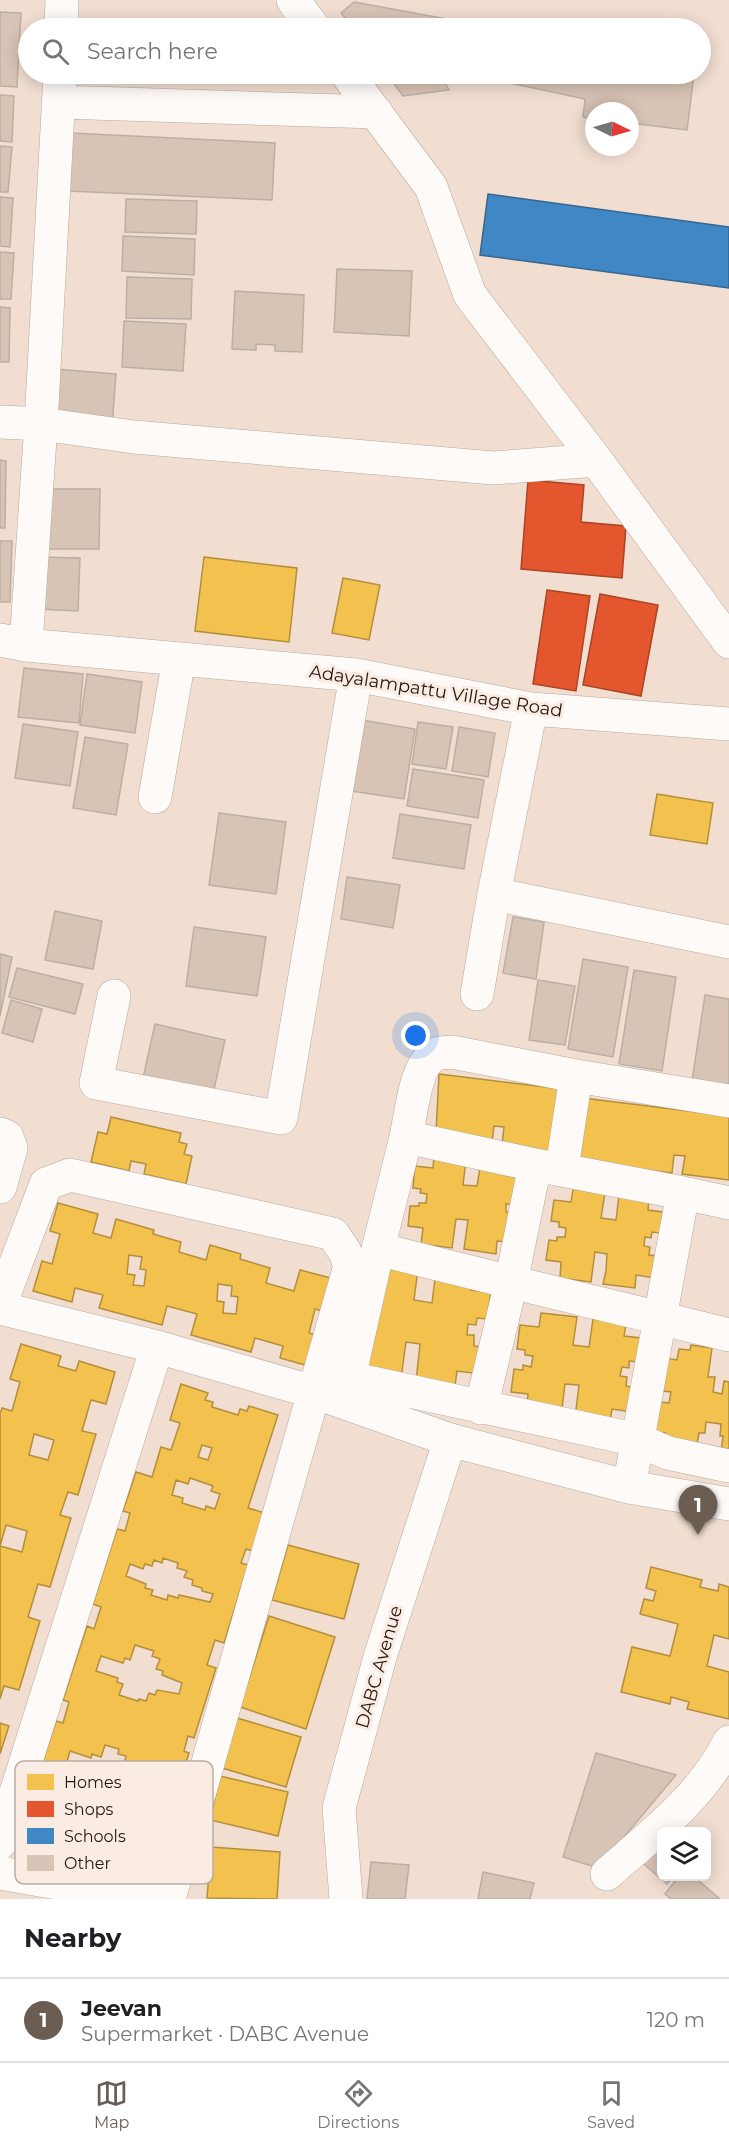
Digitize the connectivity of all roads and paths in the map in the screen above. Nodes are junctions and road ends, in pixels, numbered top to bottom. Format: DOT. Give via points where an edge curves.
graph roads {
  1 [pos="62,0"];
  2 [pos="293,0"];
  3 [pos="61,18"];
  4 [pos="306,18"];
  5 [pos="355,84"];
  6 [pos="59,88"];
  7 [pos="376,112"];
  8 [pos="0,422"];
  9 [pos="41,424"];
  10 [pos="596,460"];
  11 [pos="13,642"];
  12 [pos="729,642"];
  13 [pos="179,658"];
  14 [pos="356,675"];
  15 [pos="531,709"];
  16 [pos="729,724"];
  17 [pos="155,797"];
  18 [pos="494,894"];
  19 [pos="729,942"];
  20 [pos="477,994"];
  21 [pos="114,996"];
  22 [pos="576,1076"];
  23 [pos="729,1101"];
  24 [pos="0,1134"];
  25 [pos="406,1137"];
  26 [pos="548,1166"];
  27 [pos="0,1187"];
  28 [pos="683,1193"];
  29 [pos="729,1203"];
  30 [pos="378,1249"];
  31 [pos="511,1282"];
  32 [pos="0,1307"];
  33 [pos="660,1318"];
  34 [pos="729,1335"];
  35 [pos="157,1347"];
  36 [pos="314,1392"];
  37 [pos="481,1408"];
  38 [pos="450,1440"];
  39 [pos="638,1440"];
  40 [pos="729,1466"];
  41 [pos="629,1487"];
  42 [pos="729,1504"];
  43 [pos="729,1742"];
  44 [pos="26,1761"];
  45 [pos="208,1761"];
  46 [pos="15,1796"];
  47 [pos="0,1843"];
  48 [pos="0,1873"];
  49 [pos="607,1874"];
  50 [pos="15,1876"];
  51 [pos="63,1884"];
  52 [pos="173,1884"];
  53 [pos="149,1899"];
  54 [pos="169,1899"];
  55 [pos="346,1899"];
  1 -- 3 [label="street"];
  2 -- 4 [label="street"];
  5 -- 7 [label="street"];
  6 -- 7 [label="street"];
  6 -- 9 [label="street"];
  7 -- 10 [label="street" via="431,187 470,295"];
  8 -- 9 [label="street"];
  9 -- 10 [label="street" via="134,437 493,468"];
  9 -- 11 [label="street"];
  10 -- 12 [label="street"];
  11 -- 13 [label="street, Adayalampattu Village Road"];
  13 -- 14 [label="street, Adayalampattu Village Road"];
  13 -- 17 [label="street"];
  14 -- 15 [label="street, Adayalampattu Village Road"];
  14 -- 21 [label="street" via="281,1118 96,1083"];
  15 -- 16 [label="street, Adayalampattu Village Road"];
  15 -- 18 [label="street"];
  18 -- 19 [label="street"];
  18 -- 20 [label="street"];
  22 -- 23 [label="street"];
  22 -- 25 [label="street" via="452,1052 437,1054 426,1061 419,1075"];
  22 -- 26 [label="street"];
  24 -- 27 [label="street" via="7,1137 11,1148"];
  25 -- 26 [label="street"];
  25 -- 30 [label="street"];
  26 -- 28 [label="street"];
  26 -- 31 [label="street"];
  28 -- 29 [label="street"];
  28 -- 33 [label="street"];
  30 -- 31 [label="street"];
  30 -- 37 [label="street" via="349,1378"];
  31 -- 33 [label="street"];
  31 -- 37 [label="street"];
  32 -- 35 [label="street"];
  32 -- 36 [label="street" via="46,1184 70,1175 333,1234 350,1266"];
  33 -- 34 [label="street"];
  33 -- 39 [label="street"];
  35 -- 36 [label="street"];
  35 -- 44 [label="street"];
  36 -- 38 [label="street"];
  36 -- 45 [label="street"];
  37 -- 39 [label="street"];
  38 -- 41 [label="street"];
  38 -- 55 [label="street, DABC Avenue" via="380,1657 339,1808"];
  39 -- 40 [label="street" via="668,1453"];
  39 -- 41 [label="street"];
  41 -- 42 [label="street"];
  43 -- 49 [label="street" via="721,1760 678,1812"];
  46 -- 47 [label="street"];
  48 -- 50 [label="street"];
  51 -- 53 [label="street"];
  52 -- 54 [label="street"];
}
